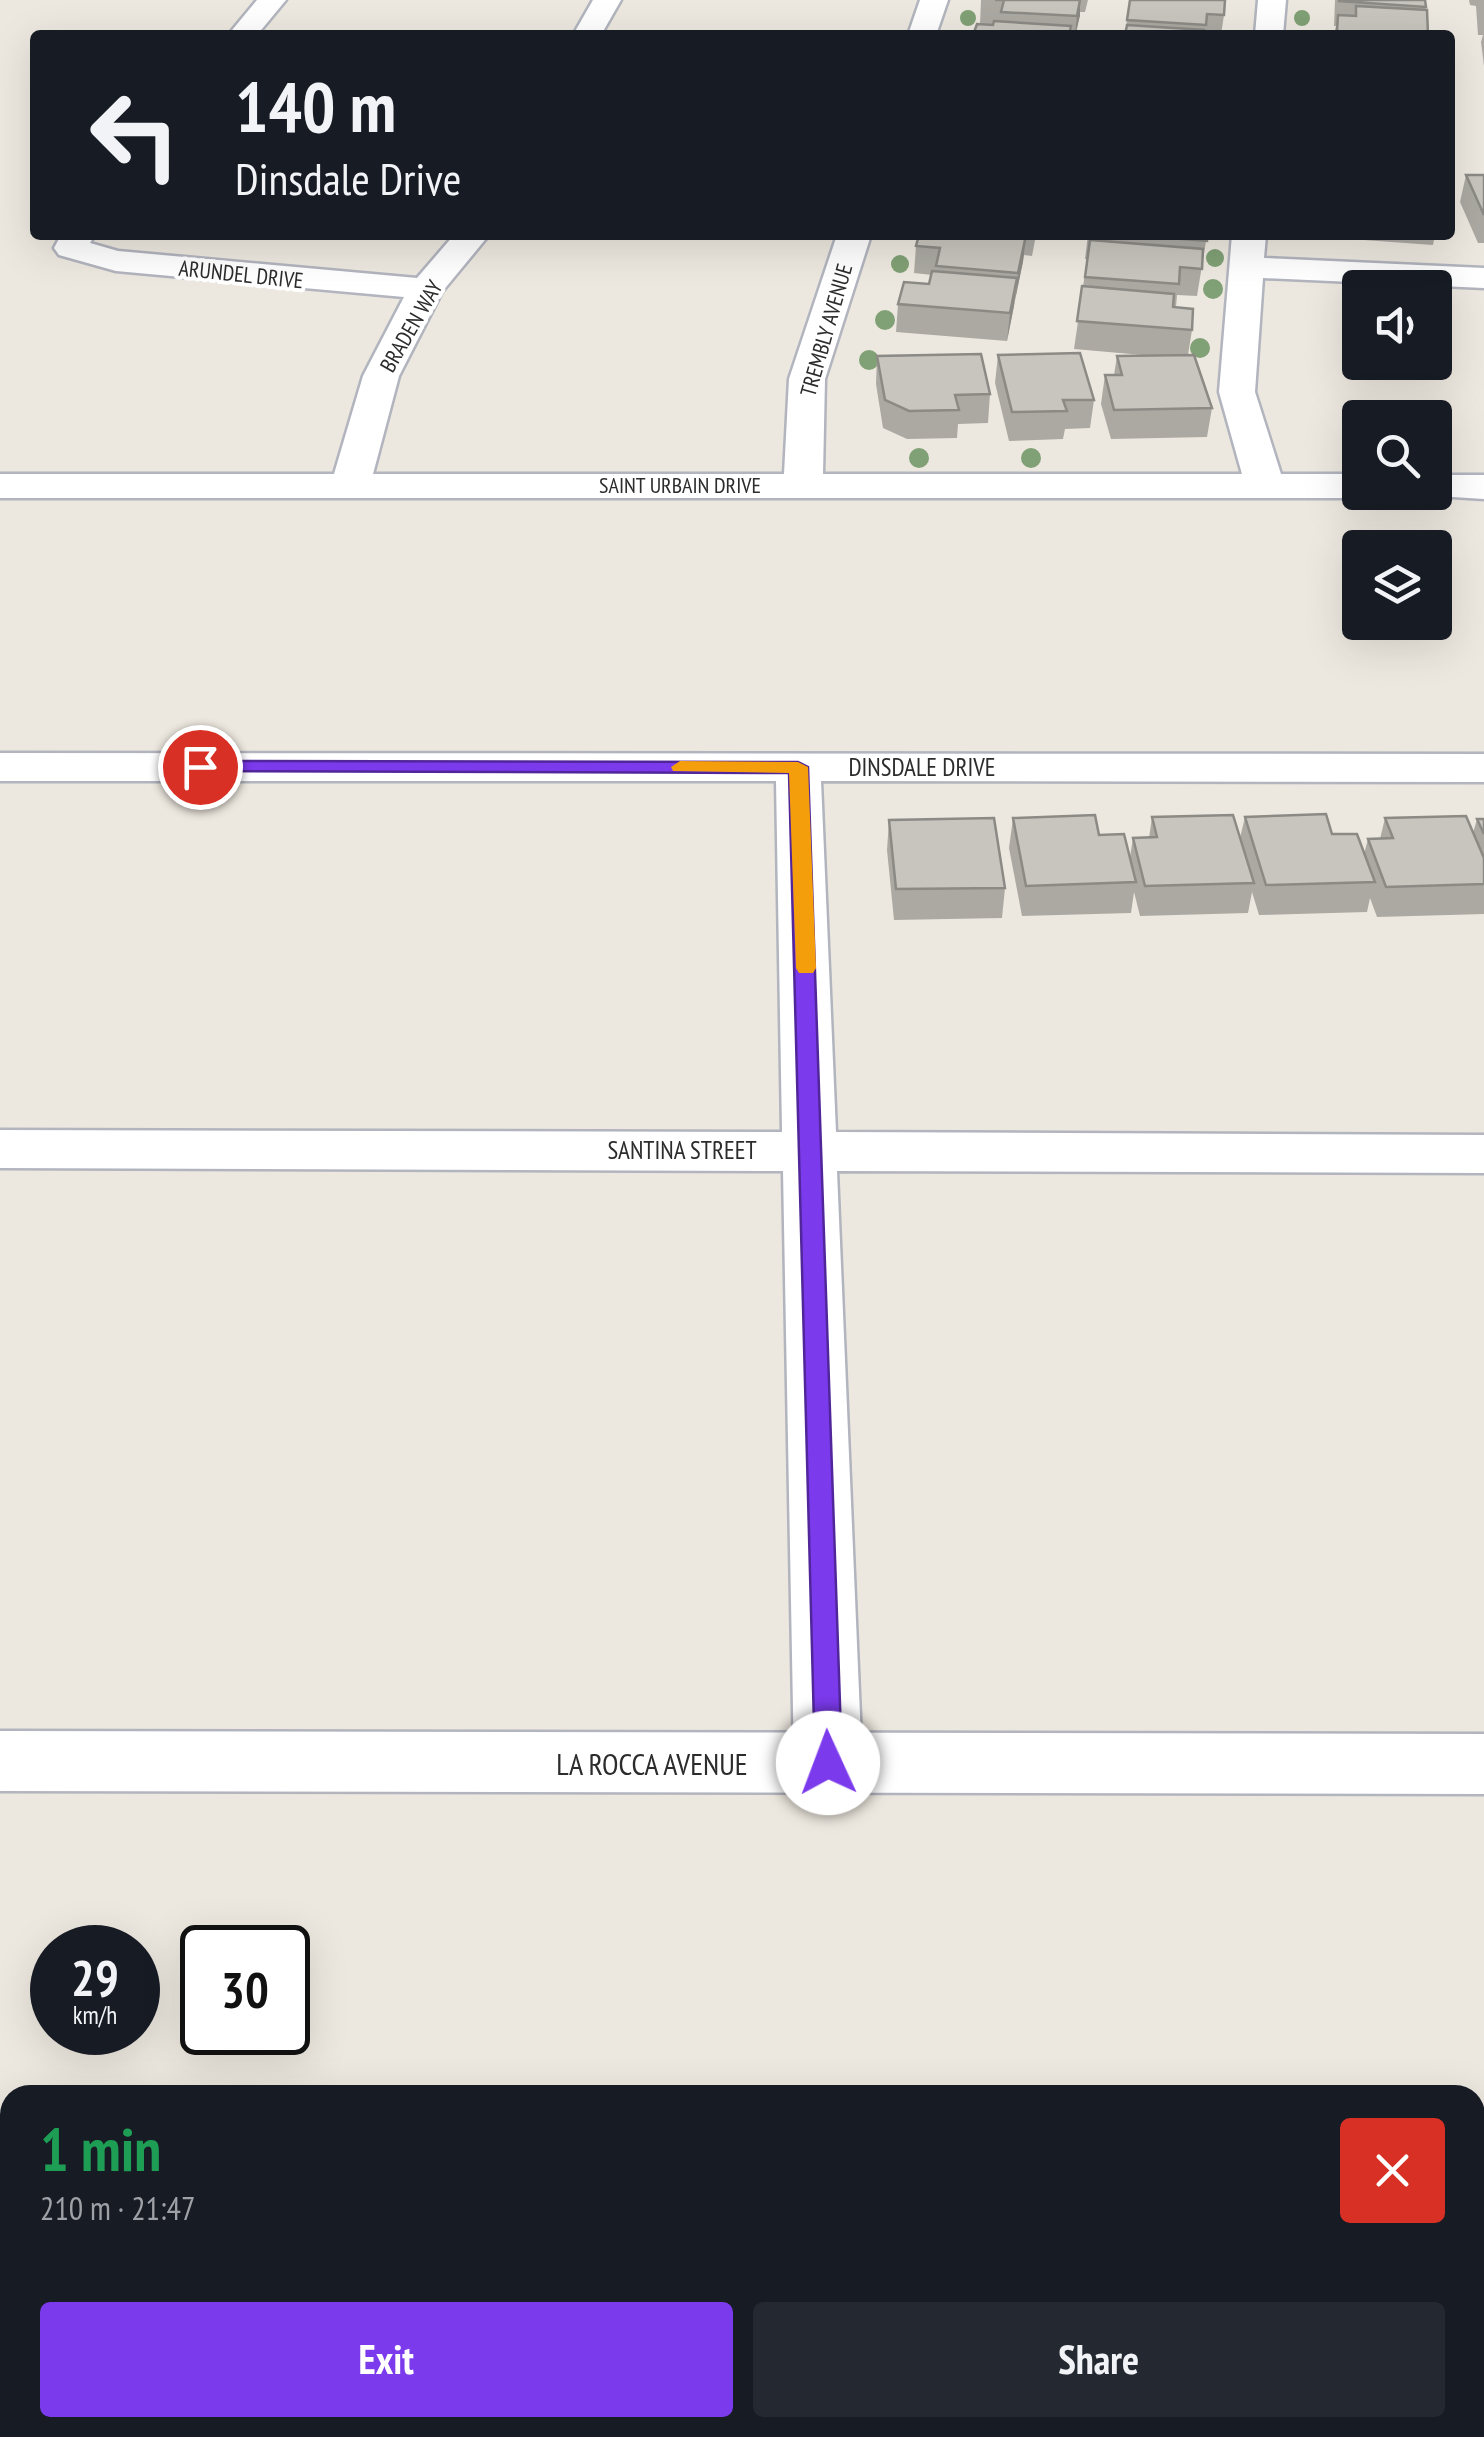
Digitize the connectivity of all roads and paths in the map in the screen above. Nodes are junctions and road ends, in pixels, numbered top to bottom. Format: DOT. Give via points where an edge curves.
graph roads {
  1 [pos="272,0"];
  2 [pos="608,0"];
  3 [pos="934,0"];
  4 [pos="1272,0"];
  5 [pos="246,30"];
  6 [pos="590,30"];
  7 [pos="924,30"];
  8 [pos="1269,30"];
  9 [pos="75,240"];
  10 [pos="468,240"];
  11 [pos="852,240"];
  12 [pos="1248,251"];
  13 [pos="1484,278"];
  14 [pos="426,289"];
  15 [pos="352,484"];
  16 [pos="802,485"];
  17 [pos="0,486"];
  18 [pos="1265,486"];
  19 [pos="1342,486"];
  20 [pos="1452,487"];
  21 [pos="1484,487"];
  22 [pos="0,767"];
  23 [pos="798,767"];
  24 [pos="1484,768"];
  25 [pos="0,1149"];
  26 [pos="812,1151"];
  27 [pos="1484,1154"];
  28 [pos="0,1761"];
  29 [pos="828,1763"];
  30 [pos="1484,1764"];
  1 -- 5 [label="street"];
  2 -- 6 [label="street"];
  3 -- 7 [label="street"];
  4 -- 8 [label="street"];
  9 -- 14 [label="street, ARUNDEL DRIVE" via="71,248 116,261"];
  10 -- 14 [label="street, BRADEN WAY"];
  11 -- 16 [label="street, TREMBLY AVENUE" via="807,379"];
  12 -- 13 [label="street"];
  12 -- 18 [label="street" via="1236,392"];
  14 -- 15 [label="street, BRADEN WAY" via="381,376"];
  15 -- 16 [label="street, SAINT URBAIN DRIVE"];
  15 -- 17 [label="street, SAINT URBAIN DRIVE"];
  16 -- 18 [label="street, SAINT URBAIN DRIVE"];
  18 -- 19 [label="street, SAINT URBAIN DRIVE"];
  20 -- 21 [label="street"];
  22 -- 23 [label="street, DINSDALE DRIVE"];
  23 -- 24 [label="street, DINSDALE DRIVE"];
  23 -- 26 [label="street"];
  25 -- 26 [label="street, SANTINA STREET"];
  26 -- 27 [label="street, SANTINA STREET"];
  26 -- 29 [label="street"];
  28 -- 29 [label="street, LA ROCCA AVENUE"];
  29 -- 30 [label="street, LA ROCCA AVENUE"];
}
